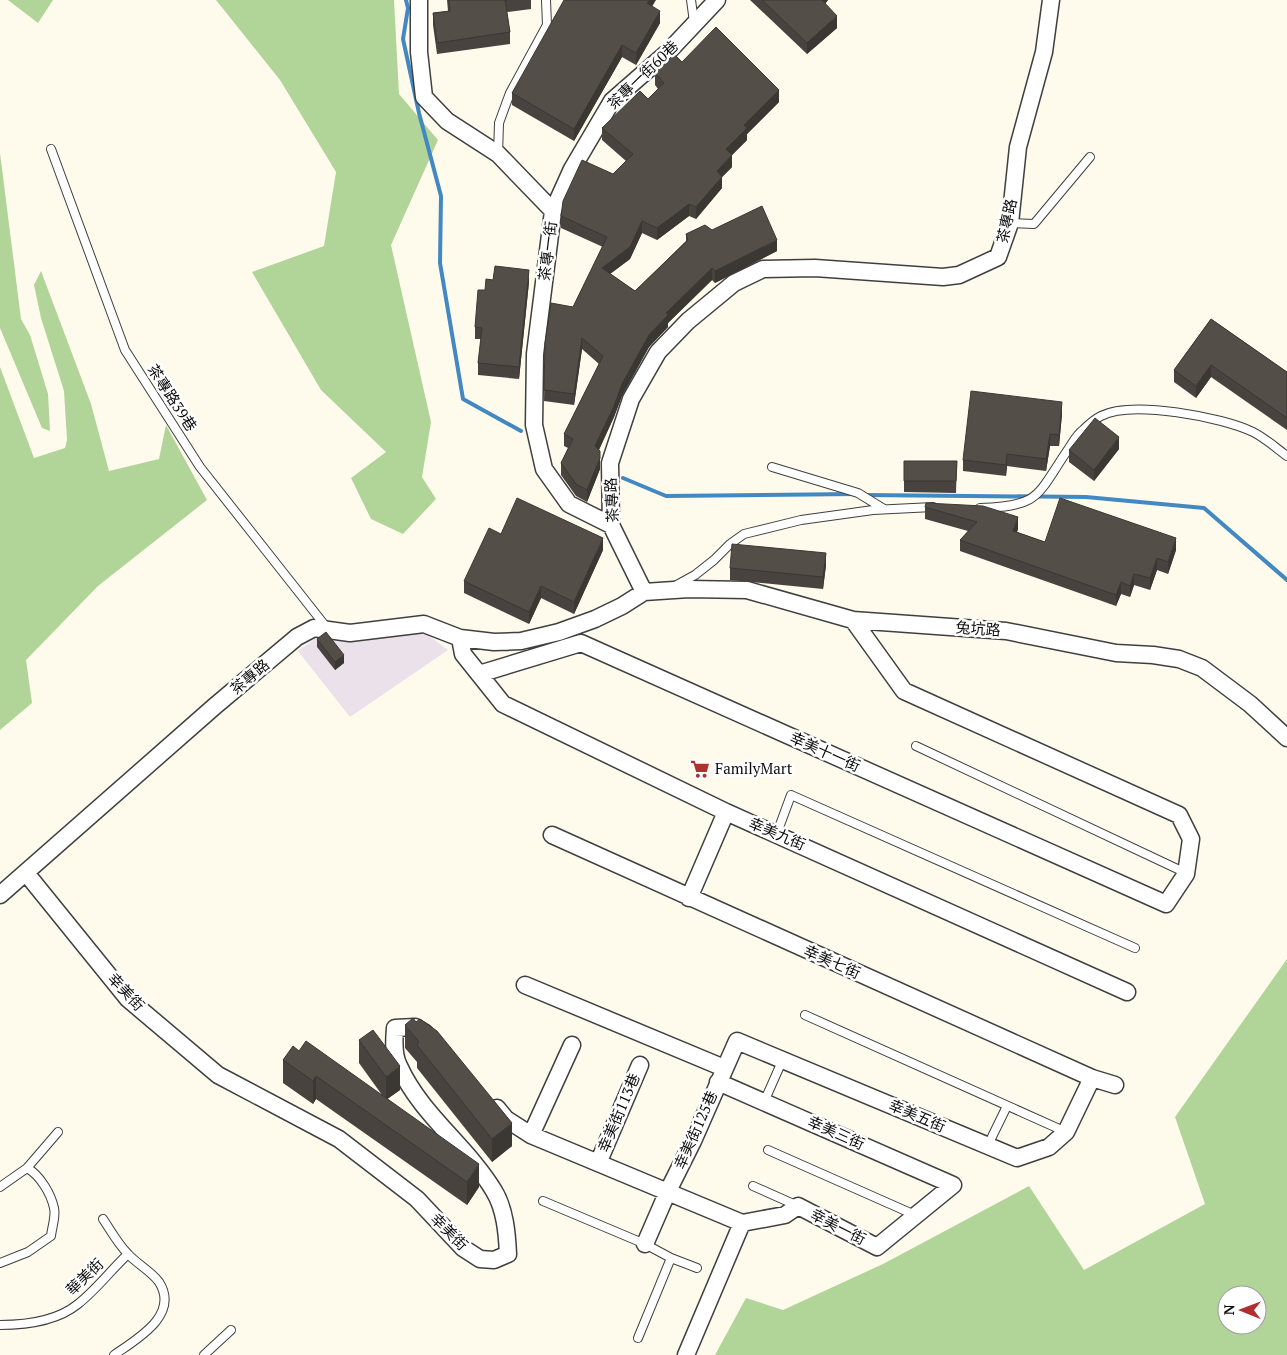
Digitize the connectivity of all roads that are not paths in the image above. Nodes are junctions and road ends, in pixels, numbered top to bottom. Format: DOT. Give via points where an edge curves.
graph roads {
  1 [pos="419,0"];
  2 [pos="546,0"];
  3 [pos="691,0"];
  4 [pos="717,0"];
  5 [pos="1051,0"];
  6 [pos="695,24"];
  7 [pos="51,149"];
  8 [pos="498,154"];
  9 [pos="1090,157"];
  10 [pos="553,211"];
  11 [pos="1010,223"];
  12 [pos="1287,456"];
  13 [pos="772,467"];
  14 [pos="943,508"];
  15 [pos="972,508"];
  16 [pos="884,509"];
  17 [pos="611,525"];
  18 [pos="669,590"];
  19 [pos="644,592"];
  20 [pos="853,620"];
  21 [pos="329,630"];
  22 [pos="460,638"];
  23 [pos="479,674"];
  24 [pos="1287,738"];
  25 [pos="916,746"];
  26 [pos="726,812"];
  27 [pos="777,833"];
  28 [pos="552,835"];
  29 [pos="26,873"];
  30 [pos="1186,874"];
  31 [pos="0,895"];
  32 [pos="689,898"];
  33 [pos="1135,948"];
  34 [pos="525,984"];
  35 [pos="1127,992"];
  36 [pos="805,1015"];
  37 [pos="437,1041"];
  38 [pos="572,1045"];
  39 [pos="783,1060"];
  40 [pos="640,1065"];
  41 [pos="721,1075"];
  42 [pos="1092,1078"];
  43 [pos="1115,1085"];
  44 [pos="487,1097"];
  45 [pos="764,1102"];
  46 [pos="1007,1106"];
  47 [pos="58,1132"];
  48 [pos="1066,1132"];
  49 [pos="532,1135"];
  50 [pos="988,1145"];
  51 [pos="768,1150"];
  52 [pos="599,1161"];
  53 [pos="27,1168"];
  54 [pos="753,1186"];
  55 [pos="0,1187"];
  56 [pos="668,1191"];
  57 [pos="543,1201"];
  58 [pos="798,1206"];
  59 [pos="915,1215"];
  60 [pos="103,1219"];
  61 [pos="742,1223"];
  62 [pos="645,1244"];
  63 [pos="128,1254"];
  64 [pos="671,1258"];
  65 [pos="0,1263"];
  66 [pos="697,1268"];
  67 [pos="0,1325"];
  68 [pos="232,1330"];
  69 [pos="638,1338"];
  70 [pos="114,1355"];
  71 [pos="204,1355"];
  72 [pos="686,1355"];
  1 -- 8 [label="street, 茶專一街" via="419,52 424,96 447,121"];
  2 -- 8 [label="lane" via="547,25 510,92 499,123"];
  3 -- 6 [label="lane"];
  4 -- 6 [label="street, 茶專一街60巷"];
  5 -- 11 [label="street, 茶專路" via="1044,52 1018,147"];
  6 -- 10 [label="street, 茶專一街60巷" via="612,101 572,169"];
  7 -- 21 [label="lane, 茶專路39巷" via="125,350 200,467"];
  8 -- 10 [label="street, 茶專一街"];
  9 -- 11 [label="lane" via="1034,224"];
  10 -- 17 [label="street, 茶專一街" via="535,354 534,426 544,469 569,504"];
  11 -- 17 [label="street, 茶專路" via="998,257 959,275 943,277 815,268 763,269 734,283 688,321 658,352 631,399 610,463"];
  12 -- 15 [label="lane" via="1254,433 1216,418 1180,412 1130,410 1101,415 1081,431 1034,499 1012,506"];
  13 -- 16 [label="lane" via="858,493"];
  14 -- 16 [label="lane"];
  16 -- 18 [label="lane" via="801,520 744,534 695,575"];
  17 -- 19 [label="street, 茶專路"];
  18 -- 19 [label="street, 兔坑路"];
  18 -- 20 [label="street, 兔坑路" via="747,590"];
  19 -- 22 [label="street, 茶專路" via="622,606 559,632 521,641"];
  20 -- 24 [label="street, 兔坑路" via="1006,630 1116,654 1179,659 1202,668 1250,704"];
  20 -- 30 [label="street" via="904,691 1178,815 1191,839"];
  21 -- 22 [label="street, 茶專路" via="350,633 424,624"];
  21 -- 29 [label="street, 茶專路" via="314,628 297,636"];
  22 -- 23 [label="street, 幸美九街" via="463,654"];
  23 -- 26 [label="street, 幸美九街" via="503,704"];
  23 -- 30 [label="street, 幸美十一街" via="581,643 1166,904"];
  25 -- 30 [label="lane"];
  26 -- 27 [label="street, 幸美九街"];
  26 -- 32 [label="street"];
  27 -- 33 [label="lane" via="791,794"];
  27 -- 35 [label="street, 幸美九街"];
  28 -- 32 [label="street, 幸美七街"];
  29 -- 31 [label="street, 茶專路"];
  29 -- 37 [label="street, 幸美街" via="128,999 218,1075 339,1139 417,1199 463,1248 480,1260 494,1260 508,1254 505,1223 495,1192 470,1158 434,1121 398,1065 395,1028 415,1027"];
  32 -- 42 [label="street, 幸美七街"];
  34 -- 41 [label="street, 幸美三街"];
  36 -- 46 [label="lane"];
  38 -- 49 [label="street"];
  39 -- 41 [label="street, 幸美五街" via="737,1041"];
  39 -- 45 [label="lane"];
  39 -- 50 [label="street, 幸美五街"];
  40 -- 52 [label="street, 幸美街113巷"];
  41 -- 45 [label="street, 幸美三街"];
  41 -- 56 [label="street, 幸美街125巷" via="694,1141"];
  42 -- 43 [label="street, 幸美七街"];
  42 -- 48 [label="street, 幸美五街"];
  44 -- 49 [label="street" via="506,1119"];
  45 -- 59 [label="street, 幸美三街" via="953,1185"];
  46 -- 48 [label="lane"];
  46 -- 50 [label="lane"];
  47 -- 53 [label="lane"];
  48 -- 50 [label="street, 幸美五街" via="1049,1147 1018,1158"];
  49 -- 52 [label="street"];
  51 -- 59 [label="lane"];
  52 -- 56 [label="street"];
  53 -- 55 [label="lane"];
  53 -- 65 [label="lane" via="45,1188 54,1207 51,1236 28,1252"];
  54 -- 58 [label="lane"];
  56 -- 61 [label="street"];
  56 -- 62 [label="street, 幸美街125巷"];
  57 -- 62 [label="lane"];
  58 -- 59 [label="street, 幸美一街" via="877,1247"];
  58 -- 61 [label="street, 幸美一街" via="786,1215"];
  60 -- 63 [label="lane"];
  61 -- 72 [label="street"];
  62 -- 64 [label="lane"];
  63 -- 67 [label="lane, 華美街" via="77,1305 50,1318 22,1325"];
  63 -- 70 [label="lane" via="159,1282 165,1299 161,1316 151,1328"];
  64 -- 66 [label="lane"];
  64 -- 69 [label="lane"];
  68 -- 71 [label="lane"];
}
